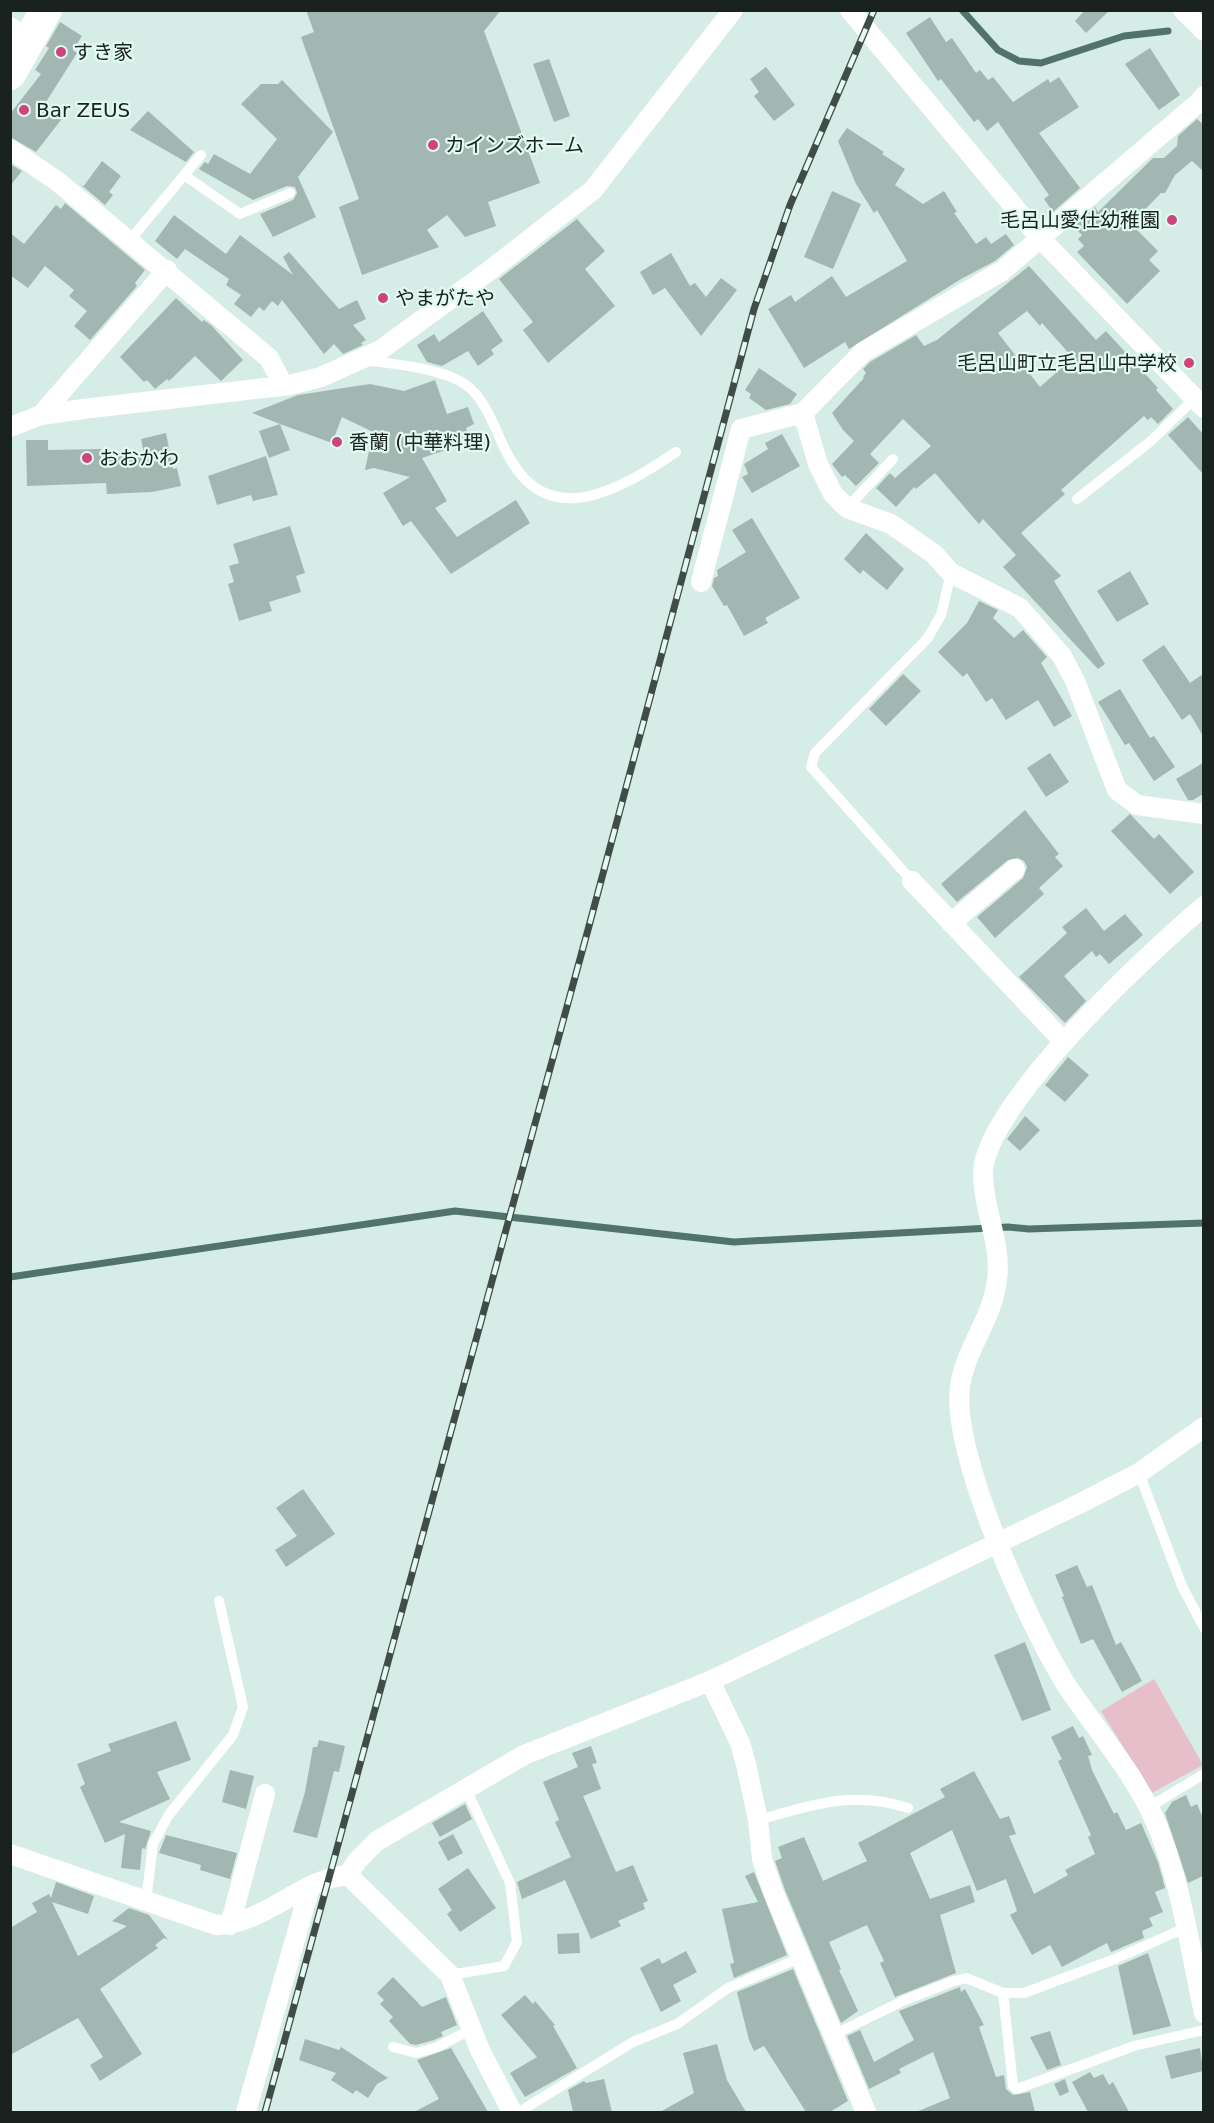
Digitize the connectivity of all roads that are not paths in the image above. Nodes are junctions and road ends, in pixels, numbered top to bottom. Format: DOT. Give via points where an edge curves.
graph roads {
  1 [pos="46,10"];
  2 [pos="733,10"];
  3 [pos="850,10"];
  4 [pos="1183,10"];
  5 [pos="1203,32"];
  6 [pos="19,34"];
  7 [pos="10,74"];
  8 [pos="1203,96"];
  9 [pos="10,149"];
  10 [pos="201,155"];
  11 [pos="184,175"];
  12 [pos="290,193"];
  13 [pos="1041,239"];
  14 [pos="130,240"];
  15 [pos="167,270"];
  16 [pos="364,360"];
  17 [pos="283,385"];
  18 [pos="1199,403"];
  19 [pos="803,413"];
  20 [pos="41,415"];
  21 [pos="12,426"];
  22 [pos="10,445"];
  23 [pos="676,452"];
  24 [pos="893,459"];
  25 [pos="1077,499"];
  26 [pos="847,508"];
  27 [pos="951,573"];
  28 [pos="701,582"];
  29 [pos="1203,814"];
  30 [pos="1015,869"];
  31 [pos="912,881"];
  32 [pos="1203,906"];
  33 [pos="951,923"];
  34 [pos="1064,1042"];
  35 [pos="1203,1427"];
  36 [pos="1139,1473"];
  37 [pos="999,1543"];
  38 [pos="219,1601"];
  39 [pos="1203,1628"];
  40 [pos="710,1681"];
  41 [pos="1203,1774"];
  42 [pos="465,1787"];
  43 [pos="265,1794"];
  44 [pos="908,1808"];
  45 [pos="1149,1808"];
  46 [pos="758,1820"];
  47 [pos="10,1854"];
  48 [pos="348,1875"];
  49 [pos="310,1887"];
  50 [pos="146,1901"];
  51 [pos="230,1925"];
  52 [pos="1185,1928"];
  53 [pos="800,1958"];
  54 [pos="450,1975"];
  55 [pos="1003,1993"];
  56 [pos="1203,2013"];
  57 [pos="472,2029"];
  58 [pos="1203,2030"];
  59 [pos="833,2035"];
  60 [pos="393,2047"];
  61 [pos="246,2112"];
  62 [pos="512,2112"];
  63 [pos="519,2112"];
  64 [pos="866,2112"];
  1 -- 6 [label="main road"];
  2 -- 16 [label="street" via="593,190 401,337"];
  3 -- 13 [label="street"];
  4 -- 5 [label="street"];
  6 -- 7 [label="main road"];
  8 -- 13 [label="street"];
  9 -- 14 [label="street"];
  10 -- 11 [label="lane"];
  11 -- 12 [label="lane" via="240,214"];
  11 -- 14 [label="lane"];
  13 -- 18 [label="street"];
  13 -- 19 [label="street" via="1002,271 863,352"];
  14 -- 15 [label="street"];
  15 -- 17 [label="street" via="269,358"];
  15 -- 20 [label="street"];
  16 -- 17 [label="street" via="321,377"];
  16 -- 23 [label="lane" via="455,378 468,386 481,401 511,463 530,486 557,496 589,498 614,490"];
  17 -- 20 [label="street"];
  18 -- 25 [label="lane"];
  19 -- 26 [label="street" via="818,464 833,494"];
  19 -- 28 [label="street" via="741,429"];
  20 -- 21 [label="street"];
  21 -- 22 [label="street"];
  24 -- 26 [label="lane"];
  26 -- 27 [label="street" via="891,524 934,554"];
  27 -- 29 [label="street" via="1020,608 1062,656 1117,790 1137,805"];
  27 -- 31 [label="lane" via="941,615 927,639 815,753 811,767"];
  30 -- 33 [label="street"];
  31 -- 33 [label="street"];
  32 -- 34 [label="street" via="1144,956"];
  33 -- 34 [label="street"];
  34 -- 37 [label="street" via="1007,1114 992,1140 983,1173 999,1255 997,1282 960,1387 961,1413 966,1446"];
  35 -- 36 [label="street"];
  36 -- 37 [label="street"];
  36 -- 39 [label="lane" via="1169,1555"];
  37 -- 40 [label="street"];
  37 -- 45 [label="street" via="1050,1658"];
  38 -- 50 [label="lane" via="243,1707 233,1735 168,1816 153,1844"];
  40 -- 42 [label="street" via="524,1755"];
  40 -- 46 [label="street" via="740,1743"];
  41 -- 45 [label="lane"];
  42 -- 48 [label="street" via="376,1841"];
  42 -- 54 [label="lane" via="510,1883 517,1942 504,1966"];
  43 -- 51 [label="street"];
  44 -- 46 [label="lane" via="884,1800 856,1798"];
  45 -- 52 [label="street" via="1163,1838"];
  46 -- 53 [label="street" via="762,1859"];
  47 -- 50 [label="street"];
  48 -- 49 [label="street" via="329,1877"];
  48 -- 54 [label="street"];
  49 -- 51 [label="street"];
  49 -- 61 [label="street"];
  50 -- 51 [label="street" via="216,1925"];
  52 -- 55 [label="lane" via="1024,1993"];
  52 -- 56 [label="street"];
  53 -- 59 [label="street"];
  53 -- 63 [label="lane" via="728,1988 677,2024 633,2042"];
  54 -- 57 [label="street"];
  55 -- 58 [label="lane" via="1013,2086 1017,2089 1134,2046"];
  55 -- 59 [label="lane" via="966,1978 905,2000"];
  57 -- 60 [label="lane" via="416,2053"];
  57 -- 62 [label="street"];
  59 -- 64 [label="street"];
}
